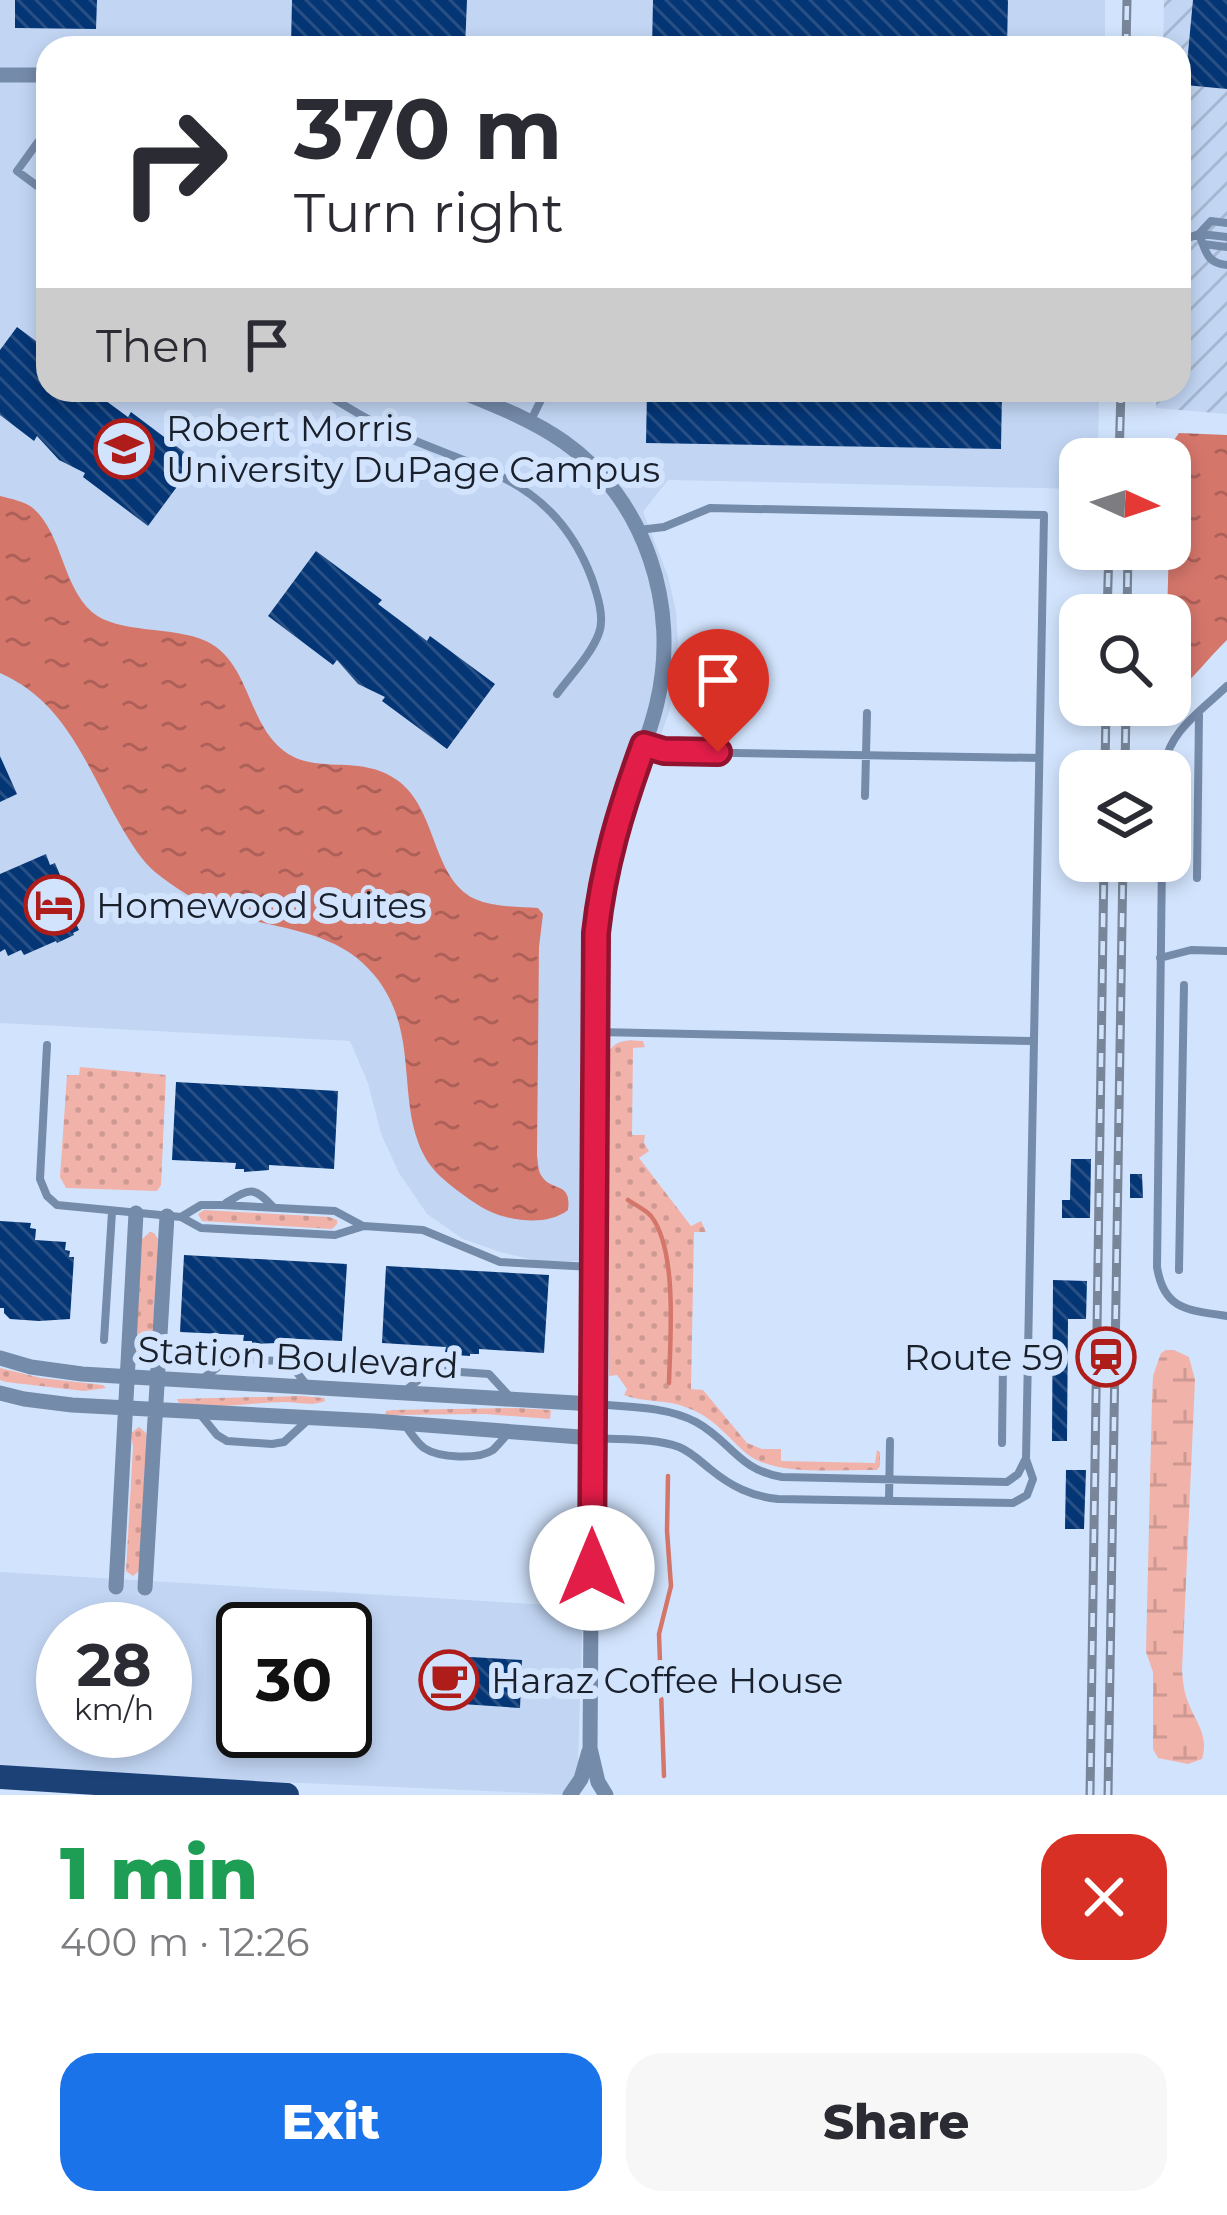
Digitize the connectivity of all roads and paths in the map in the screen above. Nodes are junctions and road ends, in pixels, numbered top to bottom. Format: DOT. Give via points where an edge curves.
graph roads {
  1 [pos="36,75"];
  2 [pos="0,76"];
  3 [pos="36,146"];
  4 [pos="36,185"];
  5 [pos="1227,223"];
  6 [pos="1227,237"];
  7 [pos="1201,239"];
  8 [pos="1191,242"];
  9 [pos="1227,248"];
  10 [pos="1227,265"];
  11 [pos="340,402"];
  12 [pos="485,402"];
  13 [pos="540,402"];
  14 [pos="531,422"];
  15 [pos="639,530"];
  16 [pos="1227,686"];
  17 [pos="557,694"];
  18 [pos="867,713"];
  19 [pos="1198,714"];
  20 [pos="644,745"];
  21 [pos="1167,750"];
  22 [pos="866,754"];
  23 [pos="1039,758"];
  24 [pos="866,796"];
  25 [pos="1197,878"];
  26 [pos="1162,882"];
  27 [pos="1227,951"];
  28 [pos="1160,958"];
  29 [pos="1184,985"];
  30 [pos="596,1032"];
  31 [pos="1034,1041"];
  32 [pos="46,1045"];
  33 [pos="222,1205"];
  34 [pos="274,1208"];
  35 [pos="112,1212"];
  36 [pos="136,1214"];
  37 [pos="174,1216"];
  38 [pos="364,1226"];
  39 [pos="594,1267"];
  40 [pos="1180,1270"];
  41 [pos="1227,1316"];
  42 [pos="104,1340"];
  43 [pos="0,1358"];
  44 [pos="1003,1363"];
  45 [pos="128,1378"];
  46 [pos="158,1380"];
  47 [pos="199,1382"];
  48 [pos="310,1389"];
  49 [pos="0,1393"];
  50 [pos="401,1394"];
  51 [pos="512,1399"];
  52 [pos="593,1404"];
  53 [pos="126,1408"];
  54 [pos="156,1411"];
  55 [pos="199,1413"];
  56 [pos="310,1418"];
  57 [pos="404,1424"];
  58 [pos="509,1432"];
  59 [pos="592,1438"];
  60 [pos="890,1441"];
  61 [pos="1002,1443"];
  62 [pos="1026,1459"];
  63 [pos="890,1479"];
  64 [pos="889,1501"];
  65 [pos="116,1587"];
  66 [pos="145,1588"];
  67 [pos="590,1748"];
  68 [pos="0,1777"];
  69 [pos="287,1795"];
  70 [pos="570,1795"];
  71 [pos="606,1795"];
  1 -- 2 [label="street"];
  3 -- 4 [label="lane" via="17,171"];
  5 -- 7 [label="lane" via="1211,221"];
  6 -- 7 [label="lane"];
  7 -- 8 [label="lane"];
  7 -- 9 [label="lane"];
  7 -- 10 [label="lane" via="1211,261"];
  11 -- 17 [label="lane" via="509,478 570,537 591,578 601,625"];
  12 -- 14 [label="street"];
  13 -- 14 [label="lane"];
  14 -- 15 [label="street" via="597,471"];
  15 -- 20 [label="street" via="662,602 665,646"];
  15 -- 23 [label="lane" via="710,508 1044,515"];
  16 -- 19 [label="lane"];
  18 -- 22 [label="lane"];
  19 -- 21 [label="lane"];
  19 -- 25 [label="lane"];
  20 -- 22 [label="lane"];
  20 -- 30 [label="street" via="600,896"];
  22 -- 23 [label="lane"];
  22 -- 24 [label="lane"];
  23 -- 31 [label="lane"];
  26 -- 28 [label="lane"];
  27 -- 28 [label="lane"];
  28 -- 41 [label="lane" via="1158,1278 1172,1303"];
  29 -- 40 [label="lane"];
  30 -- 31 [label="lane"];
  30 -- 39 [label="street"];
  31 -- 62 [label="lane"];
  32 -- 35 [label="lane" via="40,1179 57,1205"];
  33 -- 34 [label="lane"];
  33 -- 34 [label="lane" via="251,1190"];
  33 -- 37 [label="lane"];
  34 -- 38 [label="lane" via="335,1211"];
  35 -- 36 [label="lane"];
  35 -- 42 [label="lane"];
  36 -- 37 [label="lane"];
  36 -- 45 [label="street"];
  37 -- 38 [label="lane" via="201,1228 335,1235"];
  37 -- 46 [label="street"];
  38 -- 39 [label="lane" via="423,1230 500,1262"];
  39 -- 52 [label="street"];
  43 -- 45 [label="street, Station Boulevard"];
  44 -- 61 [label="lane"];
  45 -- 46 [label="street, Station Boulevard"];
  45 -- 53 [label="street"];
  46 -- 47 [label="street, Station Boulevard"];
  46 -- 54 [label="street"];
  47 -- 48 [label="street, Station Boulevard"];
  47 -- 48 [label="lane" via="228,1359 282,1361"];
  48 -- 50 [label="street, Station Boulevard"];
  49 -- 53 [label="street, Station Boulevard"];
  50 -- 51 [label="street, Station Boulevard"];
  50 -- 51 [label="lane" via="431,1370 489,1374"];
  51 -- 52 [label="street, Station Boulevard"];
  52 -- 59 [label="street"];
  52 -- 63 [label="lane" via="692,1419 770,1475"];
  53 -- 54 [label="street, Station Boulevard"];
  53 -- 65 [label="street"];
  54 -- 55 [label="street, Station Boulevard"];
  54 -- 66 [label="street"];
  55 -- 56 [label="street, Station Boulevard"];
  55 -- 56 [label="lane" via="227,1441 272,1444"];
  56 -- 57 [label="street, Station Boulevard"];
  57 -- 58 [label="street, Station Boulevard"];
  57 -- 58 [label="lane" via="418,1444 441,1454 490,1452"];
  58 -- 59 [label="street, Station Boulevard"];
  59 -- 64 [label="lane" via="680,1448 754,1496"];
  59 -- 67 [label="street"];
  60 -- 63 [label="lane"];
  62 -- 63 [label="lane" via="1007,1482"];
  62 -- 64 [label="lane" via="1033,1479 1013,1503"];
  63 -- 64 [label="lane"];
  67 -- 70 [label="street"];
  67 -- 71 [label="street"];
  68 -- 69 [label="main road"];
}
